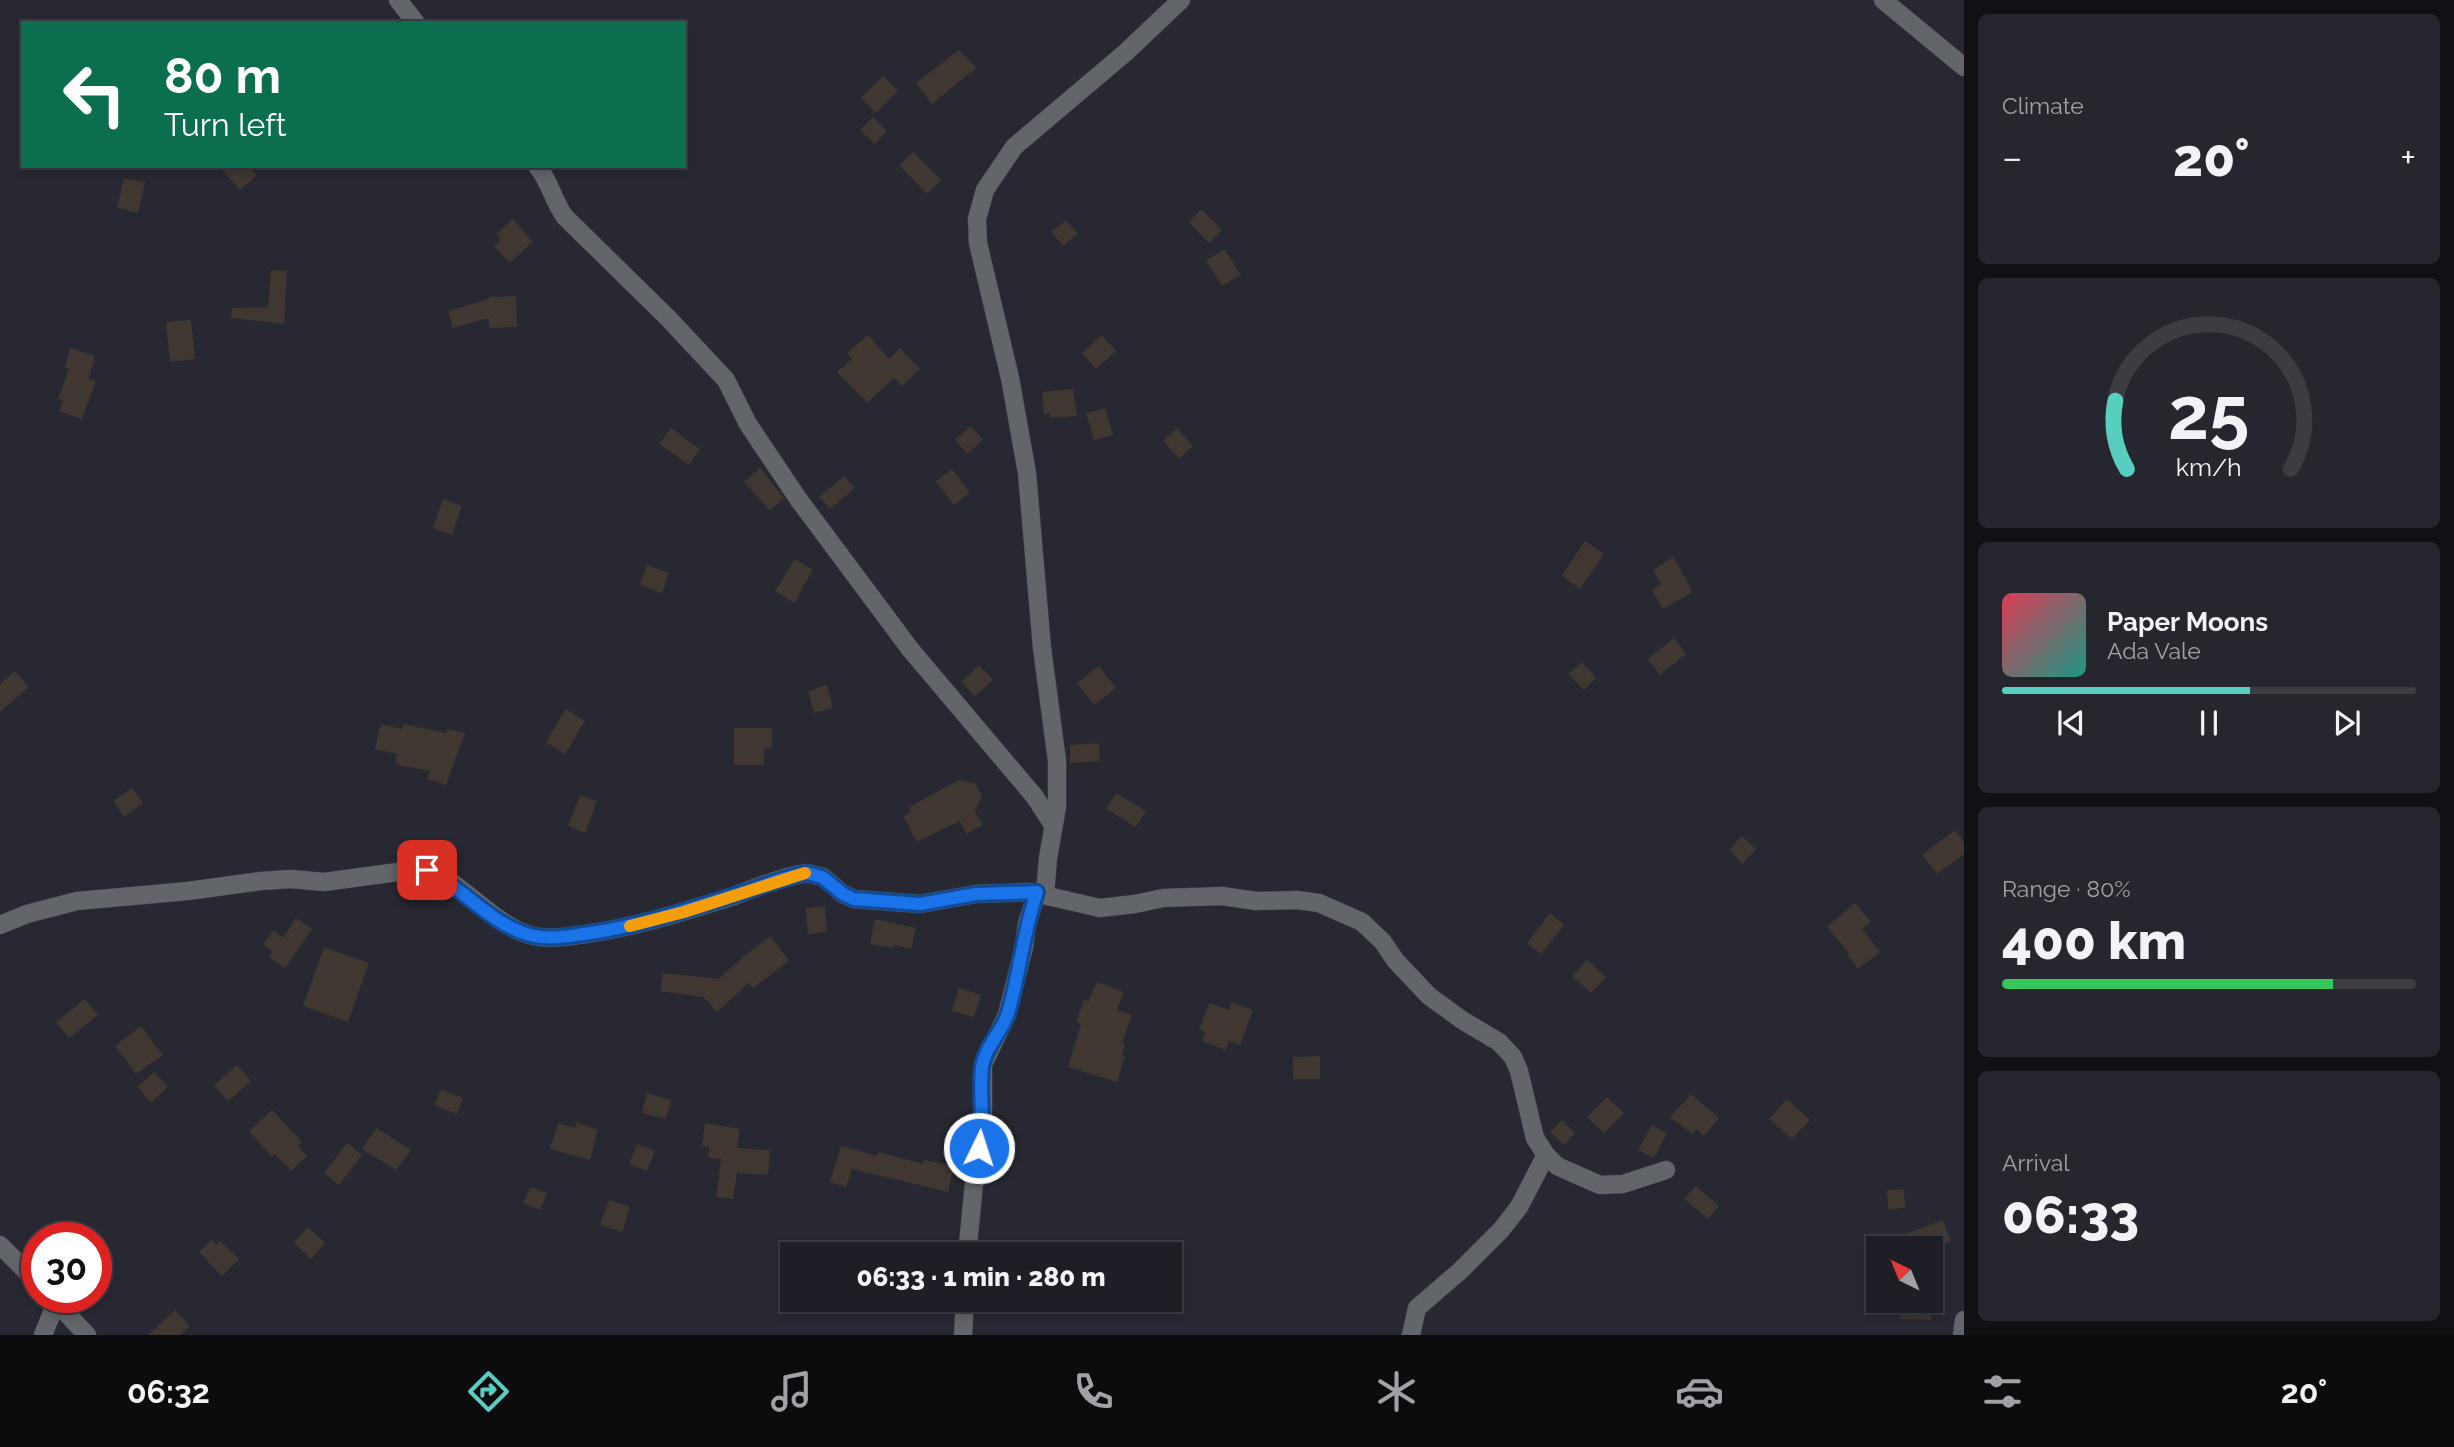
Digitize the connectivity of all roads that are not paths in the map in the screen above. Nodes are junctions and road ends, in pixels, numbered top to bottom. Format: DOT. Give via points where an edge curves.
graph roads {
  1 [pos="398,0"];
  2 [pos="1181,0"];
  3 [pos="1883,0"];
  4 [pos="414,21"];
  5 [pos="1964,67"];
  6 [pos="538,168"];
  7 [pos="1053,825"];
  8 [pos="1041,893"];
  9 [pos="0,925"];
  10 [pos="1546,1155"];
  11 [pos="1666,1170"];
  12 [pos="968,1242"];
  13 [pos="0,1245"];
  14 [pos="21,1266"];
  15 [pos="964,1312"];
  16 [pos="49,1313"];
  17 [pos="66,1313"];
  18 [pos="1964,1320"];
  19 [pos="43,1335"];
  20 [pos="87,1335"];
  21 [pos="963,1335"];
  22 [pos="1411,1335"];
  23 [pos="1962,1335"];
  1 -- 4 [label="street"];
  2 -- 7 [label="street" via="1014,147 985,190 977,219 978,243 1027,473 1056,761"];
  3 -- 5 [label="street"];
  6 -- 7 [label="street" via="565,217 726,380 748,424 799,500 910,649 1035,797"];
  7 -- 8 [label="street"];
  8 -- 9 [label="street" via="976,894 920,904 854,899 822,877 807,873 627,927 548,939 507,926 446,881 420,869 324,882 261,881 77,901"];
  8 -- 10 [label="street" via="1100,908 1187,897 1307,901 1362,922 1429,996 1499,1041 1513,1057 1535,1138"];
  8 -- 12 [label="street" via="1027,924 1007,1015 983,1064 983,1133"];
  10 -- 11 [label="street" via="1557,1166 1600,1185 1623,1184"];
  10 -- 22 [label="street" via="1519,1207 1501,1230 1417,1308"];
  13 -- 14 [label="street"];
  15 -- 21 [label="street"];
  16 -- 19 [label="street"];
  17 -- 20 [label="street"];
  18 -- 23 [label="street"];
}
